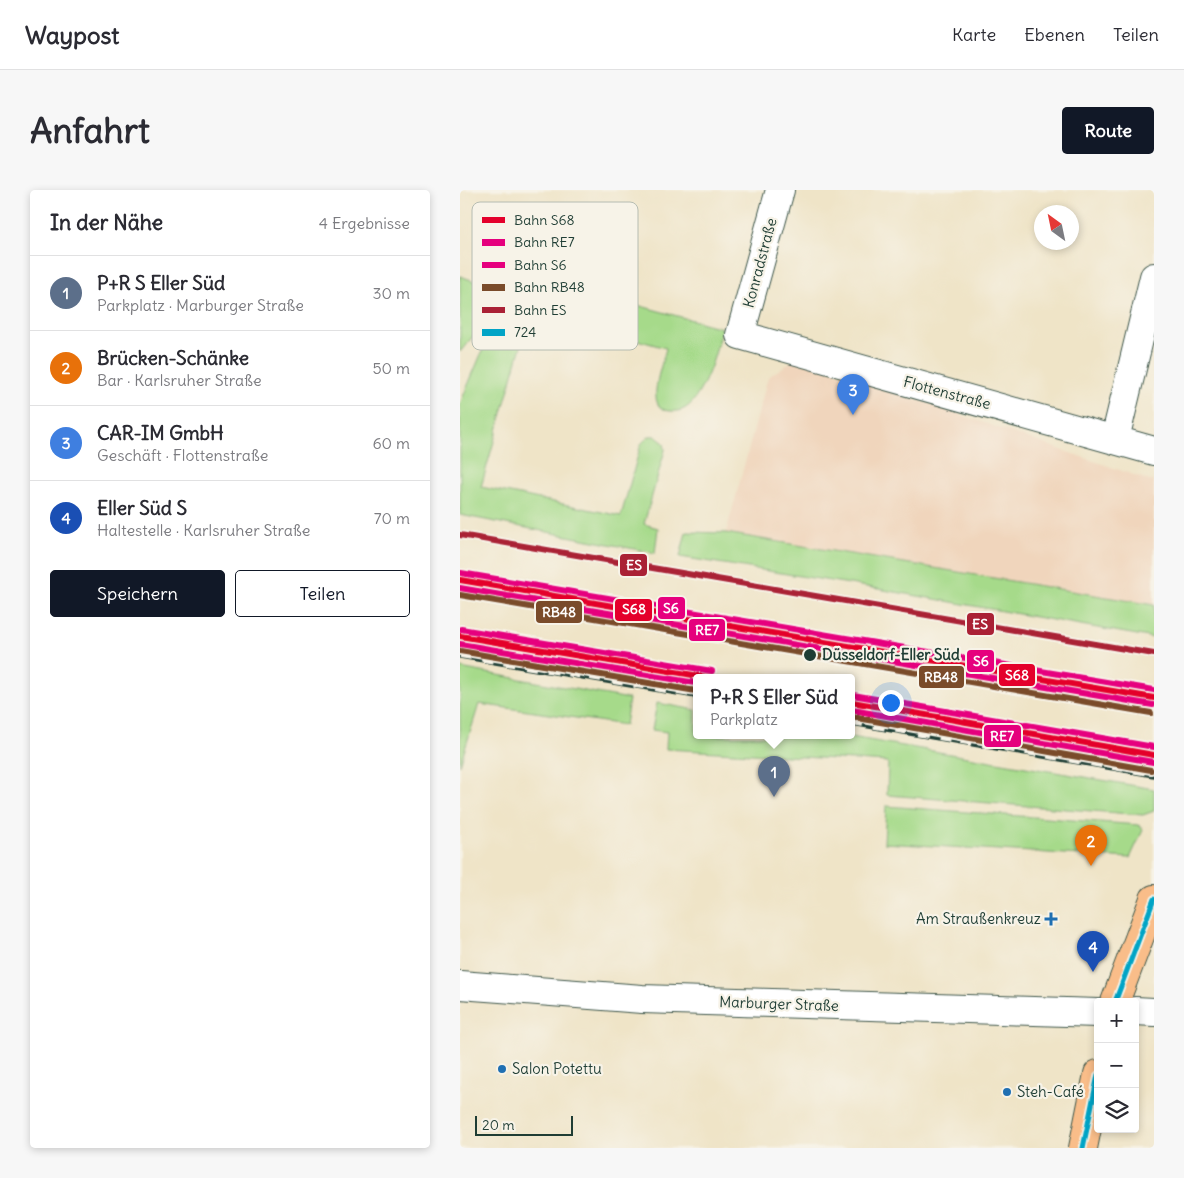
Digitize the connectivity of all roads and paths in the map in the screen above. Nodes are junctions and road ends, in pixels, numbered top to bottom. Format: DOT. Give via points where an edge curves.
graph roads {
  1 [pos="780,190"];
  2 [pos="1154,277"];
  3 [pos="740,335"];
  4 [pos="1115,439"];
  5 [pos="1154,451"];
  6 [pos="1154,899"];
  7 [pos="460,985"];
  8 [pos="1117,998"];
  9 [pos="1139,1011"];
  10 [pos="1154,1012"];
  11 [pos="1094,1013"];
  12 [pos="1095,1088"];
  13 [pos="1083,1148"];
  1 -- 3 [label="street, Konradstraße"];
  2 -- 4 [label="street"];
  3 -- 4 [label="street, Flottenstraße"];
  4 -- 5 [label="street, Flottenstraße"];
  6 -- 8 [label="main road"];
  7 -- 11 [label="street, Marburger Straße" via="642,999"];
  9 -- 10 [label="street"];
  12 -- 13 [label="main road"];
}
